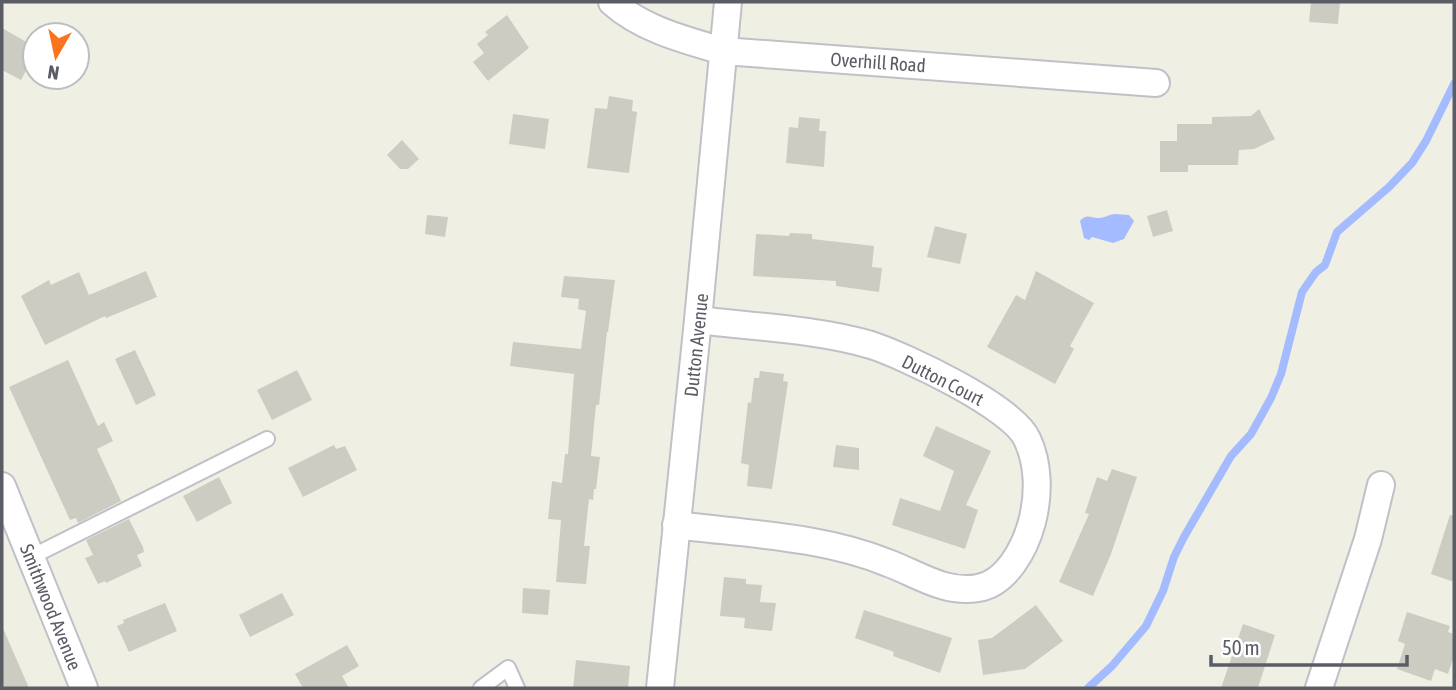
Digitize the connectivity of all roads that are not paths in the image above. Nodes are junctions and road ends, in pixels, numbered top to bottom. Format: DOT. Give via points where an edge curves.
graph roads {
  1 [pos="612,2"];
  2 [pos="728,2"];
  3 [pos="723,51"];
  4 [pos="1156,83"];
  5 [pos="698,320"];
  6 [pos="267,439"];
  7 [pos="1381,485"];
  8 [pos="2,486"];
  9 [pos="676,525"];
  10 [pos="31,557"];
  11 [pos="84,688"];
  12 [pos="481,688"];
  13 [pos="517,688"];
  14 [pos="660,688"];
  15 [pos="1320,688"];
  1 -- 3 [label="street, Overhill Road" via="676,37"];
  2 -- 3 [label="street, Dutton Avenue"];
  3 -- 4 [label="street, Overhill Road"];
  3 -- 5 [label="street, Dutton Avenue"];
  5 -- 9 [label="street, Dutton Avenue"];
  5 -- 9 [label="street, Dutton Court" via="871,345 972,391 1027,436 1037,490 1022,550 1004,575 981,588 937,585 847,548"];
  6 -- 10 [label="lane"];
  7 -- 15 [label="street"];
  8 -- 10 [label="street, Smithwood Avenue"];
  9 -- 14 [label="street, Dutton Avenue"];
  10 -- 11 [label="street, Smithwood Avenue"];
  12 -- 13 [label="lane" via="508,668"];
}
